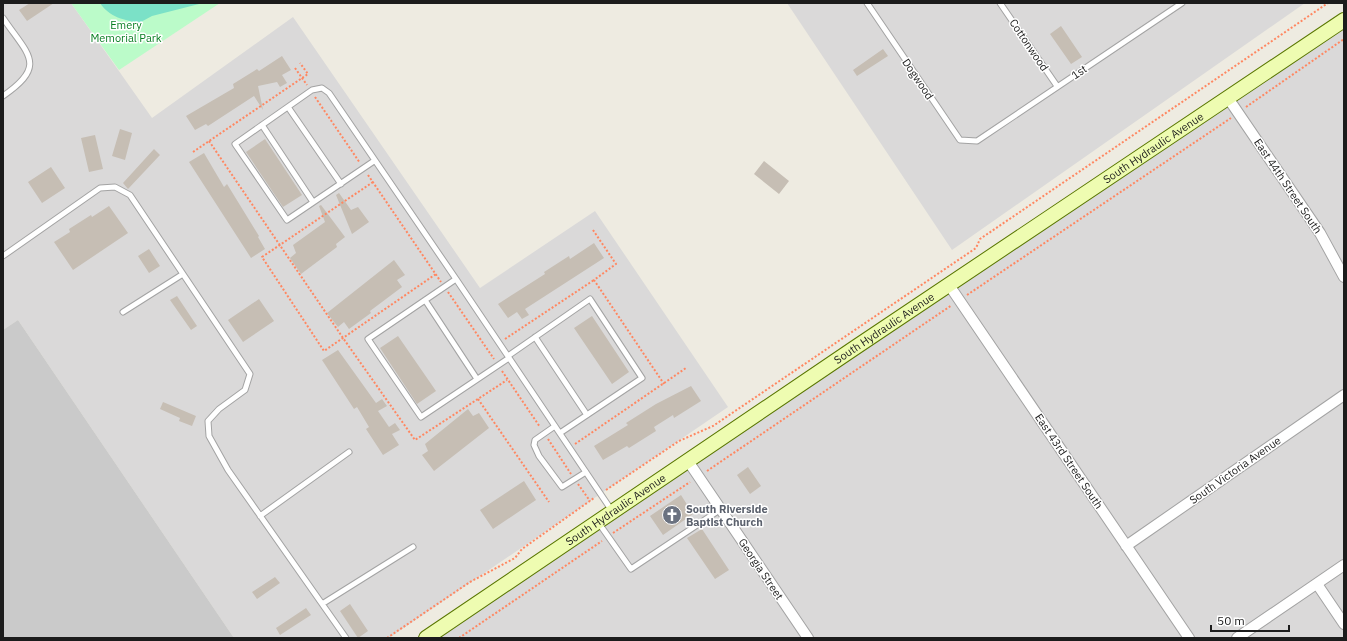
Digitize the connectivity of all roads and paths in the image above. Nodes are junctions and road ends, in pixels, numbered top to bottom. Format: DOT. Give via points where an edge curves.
graph roads {
  1 [pos="867,3"];
  2 [pos="1000,3"];
  3 [pos="1182,3"];
  4 [pos="1328,3"];
  5 [pos="3,18"];
  6 [pos="1344,20"];
  7 [pos="1344,40"];
  8 [pos="300,63"];
  9 [pos="1057,86"];
  10 [pos="3,96"];
  11 [pos="1228,98"];
  12 [pos="288,107"];
  13 [pos="1238,112"];
  14 [pos="262,125"];
  15 [pos="209,141"];
  16 [pos="977,141"];
  17 [pos="193,152"];
  18 [pos="374,161"];
  19 [pos="373,181"];
  20 [pos="341,184"];
  21 [pos="313,202"];
  22 [pos="593,230"];
  23 [pos="280,245"];
  24 [pos="3,256"];
  25 [pos="183,274"];
  26 [pos="436,274"];
  27 [pos="1344,277"];
  28 [pos="456,279"];
  29 [pos="594,280"];
  30 [pos="949,285"];
  31 [pos="425,300"];
  32 [pos="960,300"];
  33 [pos="124,312"];
  34 [pos="534,337"];
  35 [pos="343,338"];
  36 [pos="504,340"];
  37 [pos="508,357"];
  38 [pos="686,368"];
  39 [pos="477,379"];
  40 [pos="507,379"];
  41 [pos="664,384"];
  42 [pos="1344,395"];
  43 [pos="478,399"];
  44 [pos="587,415"];
  45 [pos="555,426"];
  46 [pos="560,433"];
  47 [pos="574,445"];
  48 [pos="350,452"];
  49 [pos="688,461"];
  50 [pos="586,472"];
  51 [pos="698,476"];
  52 [pos="600,494"];
  53 [pos="549,502"];
  54 [pos="721,509"];
  55 [pos="612,512"];
  56 [pos="260,516"];
  57 [pos="598,522"];
  58 [pos="608,536"];
  59 [pos="1126,546"];
  60 [pos="413,547"];
  61 [pos="1344,565"];
  62 [pos="1317,584"];
  63 [pos="322,604"];
  64 [pos="1344,624"];
  65 [pos="346,638"];
  66 [pos="387,638"];
  67 [pos="426,638"];
  68 [pos="459,638"];
  69 [pos="808,638"];
  70 [pos="1189,638"];
  71 [pos="1237,638"];
  1 -- 16 [label="lane, Dogwood" via="960,140"];
  2 -- 9 [label="lane, Cottonwood"];
  3 -- 9 [label="lane, 1st"];
  4 -- 52 [label="path" via="980,239 976,248 713,426 679,441"];
  5 -- 10 [label="lane" via="31,59 30,68 21,84"];
  6 -- 11 [label="street, South Hydraulic Avenue"];
  7 -- 13 [label="path"];
  8 -- 15 [label="path" via="308,74"];
  9 -- 16 [label="lane, 1st"];
  11 -- 13 [label="street, East 44th Street South"];
  11 -- 30 [label="street, South Hydraulic Avenue"];
  12 -- 14 [label="lane"];
  12 -- 18 [label="lane" via="312,90 322,88 329,93"];
  12 -- 20 [label="lane"];
  13 -- 27 [label="street, East 44th Street South" via="1320,233"];
  13 -- 32 [label="path"];
  14 -- 21 [label="lane"];
  14 -- 21 [label="lane" via="235,144 287,220"];
  15 -- 17 [label="path"];
  15 -- 23 [label="path"];
  18 -- 20 [label="lane"];
  18 -- 28 [label="lane"];
  19 -- 23 [label="path"];
  20 -- 21 [label="lane"];
  22 -- 29 [label="path" via="616,264"];
  23 -- 35 [label="path"];
  23 -- 35 [label="path" via="262,257 324,351"];
  24 -- 25 [label="lane" via="100,188 115,188 130,195"];
  25 -- 33 [label="lane"];
  25 -- 56 [label="lane" via="250,374 246,390 208,420 209,436 228,470"];
  26 -- 35 [label="path"];
  28 -- 31 [label="lane"];
  28 -- 37 [label="lane"];
  29 -- 36 [label="path"];
  29 -- 41 [label="path"];
  30 -- 32 [label="street, East 43rd Street South"];
  30 -- 49 [label="street, South Hydraulic Avenue"];
  31 -- 39 [label="lane"];
  31 -- 39 [label="lane" via="368,339 421,417"];
  32 -- 51 [label="path"];
  32 -- 59 [label="street, East 43rd Street South"];
  34 -- 37 [label="lane"];
  34 -- 44 [label="lane"];
  34 -- 44 [label="lane" via="590,299 642,378"];
  35 -- 43 [label="path" via="415,440"];
  37 -- 39 [label="lane"];
  37 -- 45 [label="lane"];
  38 -- 41 [label="path"];
  40 -- 43 [label="path"];
  41 -- 47 [label="path"];
  42 -- 59 [label="street, South Victoria Avenue"];
  43 -- 53 [label="path"];
  44 -- 46 [label="lane"];
  45 -- 46 [label="lane"];
  45 -- 50 [label="lane" via="535,440 534,445 546,467 562,487"];
  46 -- 50 [label="lane"];
  48 -- 56 [label="lane"];
  49 -- 51 [label="street, Georgia Street"];
  49 -- 55 [label="street, South Hydraulic Avenue"];
  50 -- 52 [label="lane"];
  51 -- 54 [label="street, Georgia Street"];
  51 -- 58 [label="path"];
  52 -- 55 [label="lane"];
  52 -- 66 [label="path" via="522,549 515,558 470,582"];
  54 -- 58 [label="lane" via="631,569"];
  54 -- 69 [label="street, Georgia Street"];
  55 -- 57 [label="street, South Hydraulic Avenue"];
  56 -- 63 [label="lane"];
  57 -- 58 [label="lane"];
  57 -- 67 [label="street, South Hydraulic Avenue"];
  58 -- 68 [label="path"];
  59 -- 70 [label="street, East 43rd Street South"];
  60 -- 63 [label="lane"];
  61 -- 62 [label="street"];
  62 -- 64 [label="street"];
  62 -- 71 [label="street"];
  63 -- 65 [label="lane"];
}
